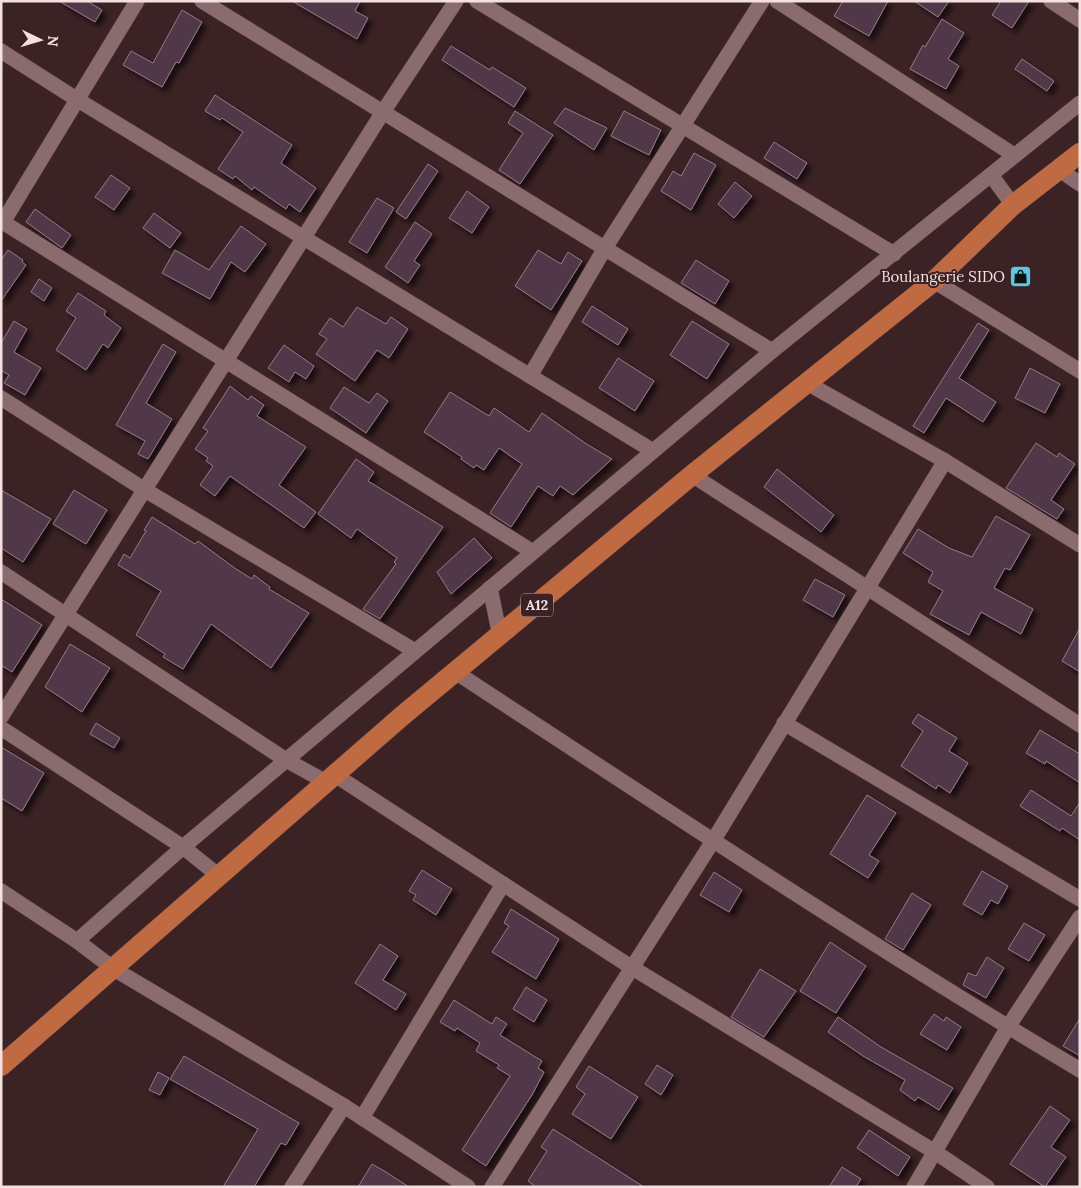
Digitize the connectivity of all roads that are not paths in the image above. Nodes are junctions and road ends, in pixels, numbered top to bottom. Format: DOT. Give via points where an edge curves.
graph roads {
  1 [pos="137,1"];
  2 [pos="202,1"];
  3 [pos="456,1"];
  4 [pos="477,1"];
  5 [pos="762,1"];
  6 [pos="777,1"];
  7 [pos="1051,1"];
  8 [pos="1080,20"];
  9 [pos="1,51"];
  10 [pos="78,100"];
  11 [pos="1080,103"];
  12 [pos="383,112"];
  13 [pos="682,126"];
  14 [pos="1080,153"];
  15 [pos="1014,155"];
  16 [pos="1060,170"];
  17 [pos="990,175"];
  18 [pos="1080,184"];
  19 [pos="1013,205"];
  20 [pos="2,221"];
  21 [pos="304,238"];
  22 [pos="605,248"];
  23 [pos="894,254"];
  24 [pos="934,281"];
  25 [pos="772,351"];
  26 [pos="227,361"];
  27 [pos="1080,371"];
  28 [pos="530,376"];
  29 [pos="807,383"];
  30 [pos="1,398"];
  31 [pos="653,450"];
  32 [pos="945,461"];
  33 [pos="692,475"];
  34 [pos="145,490"];
  35 [pos="1080,545"];
  36 [pos="533,552"];
  37 [pos="1,572"];
  38 [pos="867,587"];
  39 [pos="490,588"];
  40 [pos="67,613"];
  41 [pos="500,636"];
  42 [pos="415,651"];
  43 [pos="457,672"];
  44 [pos="1,717"];
  45 [pos="784,723"];
  46 [pos="1080,725"];
  47 [pos="1,728"];
  48 [pos="286,760"];
  49 [pos="330,779"];
  50 [pos="713,840"];
  51 [pos="183,847"];
  52 [pos="219,876"];
  53 [pos="503,884"];
  54 [pos="1,891"];
  55 [pos="1080,899"];
  56 [pos="1080,916"];
  57 [pos="77,941"];
  58 [pos="631,967"];
  59 [pos="114,969"];
  60 [pos="1008,1027"];
  61 [pos="1,1066"];
  62 [pos="1080,1070"];
  63 [pos="344,1106"];
  64 [pos="362,1118"];
  65 [pos="935,1152"];
  66 [pos="292,1187"];
  67 [pos="468,1187"];
  68 [pos="492,1187"];
  69 [pos="914,1187"];
  70 [pos="987,1187"];
  1 -- 10 [label="street"];
  2 -- 12 [label="street"];
  3 -- 12 [label="street"];
  4 -- 13 [label="street"];
  5 -- 13 [label="street"];
  6 -- 15 [label="street"];
  7 -- 8 [label="street"];
  9 -- 10 [label="street"];
  10 -- 20 [label="street"];
  10 -- 21 [label="street"];
  11 -- 15 [label="street"];
  12 -- 21 [label="street"];
  12 -- 22 [label="street"];
  13 -- 22 [label="street"];
  13 -- 23 [label="street"];
  14 -- 16 [label="main road, A12"];
  15 -- 17 [label="street"];
  16 -- 18 [label="street"];
  16 -- 19 [label="main road, A12"];
  17 -- 19 [label="street"];
  17 -- 23 [label="street"];
  19 -- 24 [label="main road, A12"];
  20 -- 26 [label="street"];
  21 -- 26 [label="street"];
  21 -- 28 [label="street"];
  22 -- 25 [label="street"];
  22 -- 28 [label="street"];
  23 -- 25 [label="street"];
  24 -- 27 [label="street"];
  24 -- 29 [label="main road, A12"];
  25 -- 31 [label="street"];
  26 -- 34 [label="street"];
  26 -- 36 [label="street"];
  28 -- 31 [label="street"];
  29 -- 32 [label="street"];
  29 -- 33 [label="main road, A12"];
  30 -- 34 [label="street"];
  31 -- 36 [label="street"];
  32 -- 35 [label="street"];
  32 -- 38 [label="street"];
  33 -- 38 [label="street"];
  33 -- 41 [label="main road, A12"];
  34 -- 40 [label="street"];
  34 -- 42 [label="street"];
  36 -- 39 [label="street"];
  37 -- 40 [label="street"];
  38 -- 45 [label="street"];
  38 -- 46 [label="street"];
  39 -- 41 [label="street"];
  39 -- 42 [label="street"];
  40 -- 44 [label="street"];
  40 -- 48 [label="street"];
  41 -- 43 [label="main road, A12"];
  42 -- 48 [label="street"];
  43 -- 49 [label="main road, A12"];
  43 -- 50 [label="street"];
  45 -- 50 [label="street"];
  45 -- 55 [label="street"];
  47 -- 51 [label="street"];
  48 -- 49 [label="street"];
  48 -- 51 [label="street"];
  49 -- 52 [label="main road, A12"];
  49 -- 53 [label="street"];
  50 -- 58 [label="street"];
  50 -- 60 [label="street"];
  51 -- 52 [label="street"];
  51 -- 57 [label="street"];
  52 -- 59 [label="main road, A12"];
  53 -- 58 [label="street"];
  53 -- 64 [label="street"];
  54 -- 57 [label="street"];
  56 -- 60 [label="street"];
  57 -- 59 [label="street"];
  58 -- 65 [label="street"];
  58 -- 68 [label="street"];
  59 -- 61 [label="main road, A12"];
  59 -- 63 [label="street"];
  60 -- 62 [label="street"];
  60 -- 65 [label="street"];
  63 -- 64 [label="street"];
  63 -- 66 [label="street"];
  64 -- 67 [label="street"];
  65 -- 69 [label="street"];
  65 -- 70 [label="street"];
}
